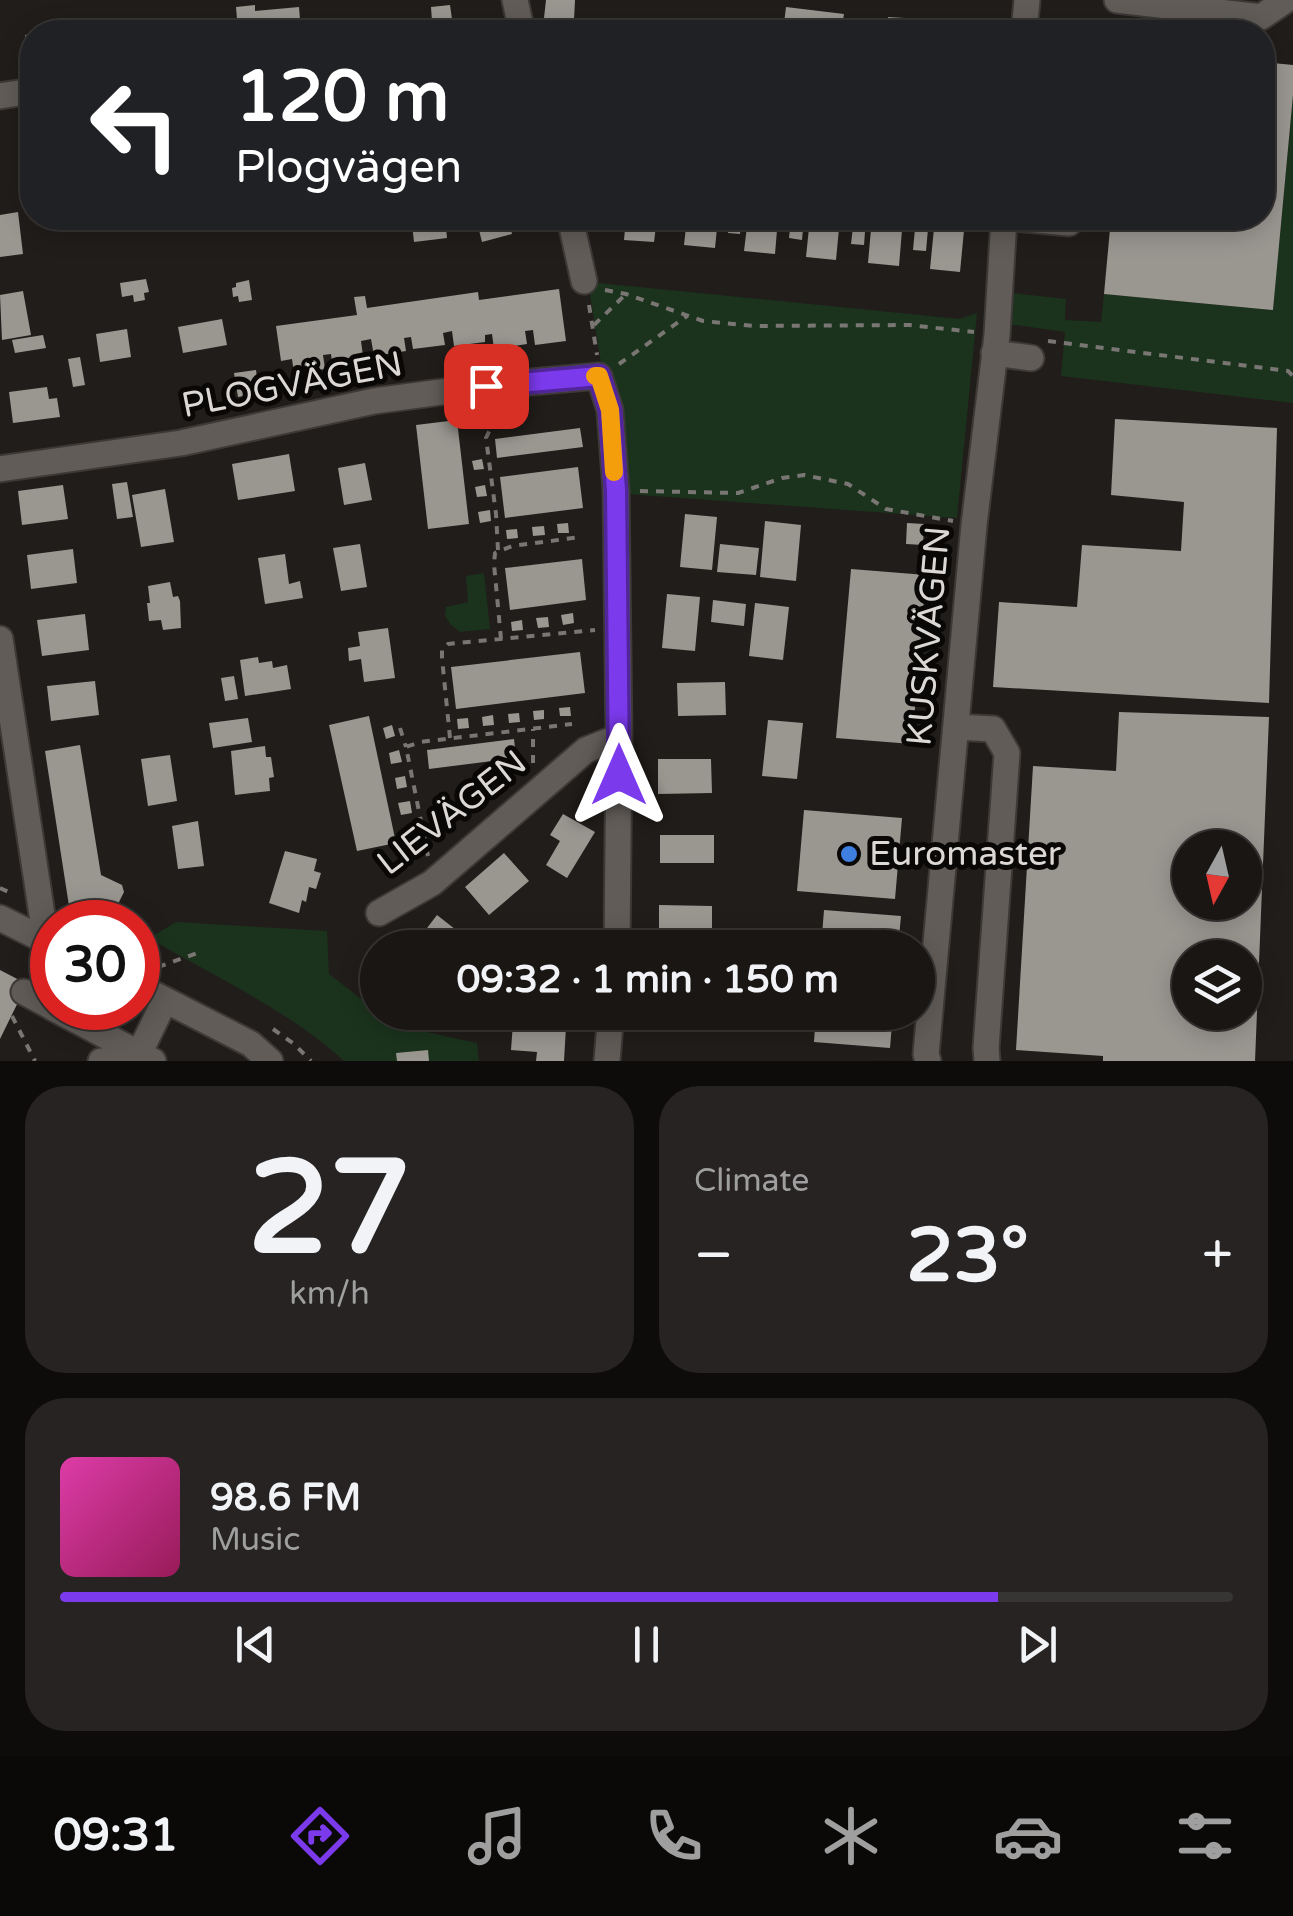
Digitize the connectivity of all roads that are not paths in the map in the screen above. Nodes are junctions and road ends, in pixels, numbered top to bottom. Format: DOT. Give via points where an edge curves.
graph roads {
  1 [pos="1117,0"];
  2 [pos="1286,0"];
  3 [pos="573,230"];
  4 [pos="1003,230"];
  5 [pos="591,292"];
  6 [pos="996,344"];
  7 [pos="1033,349"];
  8 [pos="0,469"];
  9 [pos="0,640"];
  10 [pos="957,727"];
  11 [pos="619,737"];
  12 [pos="42,900"];
  13 [pos="378,913"];
  14 [pos="0,918"];
  15 [pos="617,930"];
  16 [pos="30,933"];
  17 [pos="24,992"];
  18 [pos="30,995"];
  19 [pos="160,997"];
  20 [pos="165,1000"];
  21 [pos="95,1030"];
  22 [pos="609,1030"];
  23 [pos="146,1057"];
  24 [pos="102,1061"];
  25 [pos="270,1061"];
  26 [pos="606,1061"];
  27 [pos="928,1061"];
  28 [pos="987,1061"];
  1 -- 2 [label="street" via="1261,17"];
  3 -- 5 [label="street"];
  4 -- 6 [label="street, KUSKVÄGEN"];
  6 -- 7 [label="street"];
  6 -- 10 [label="street, KUSKVÄGEN"];
  8 -- 11 [label="street, PLOGVÄGEN" via="182,443 374,401 599,376 610,410 616,490"];
  9 -- 12 [label="street"];
  10 -- 27 [label="street, KUSKVÄGEN"];
  10 -- 28 [label="street" via="993,729 1006,754"];
  11 -- 13 [label="street, LIEVÄGEN" via="586,750 432,883"];
  11 -- 15 [label="street"];
  14 -- 16 [label="street"];
  17 -- 18 [label="street"];
  19 -- 20 [label="street"];
  20 -- 23 [label="street"];
  20 -- 25 [label="street" via="252,1044"];
  21 -- 23 [label="street"];
  22 -- 26 [label="street"];
  23 -- 24 [label="street"];
}
